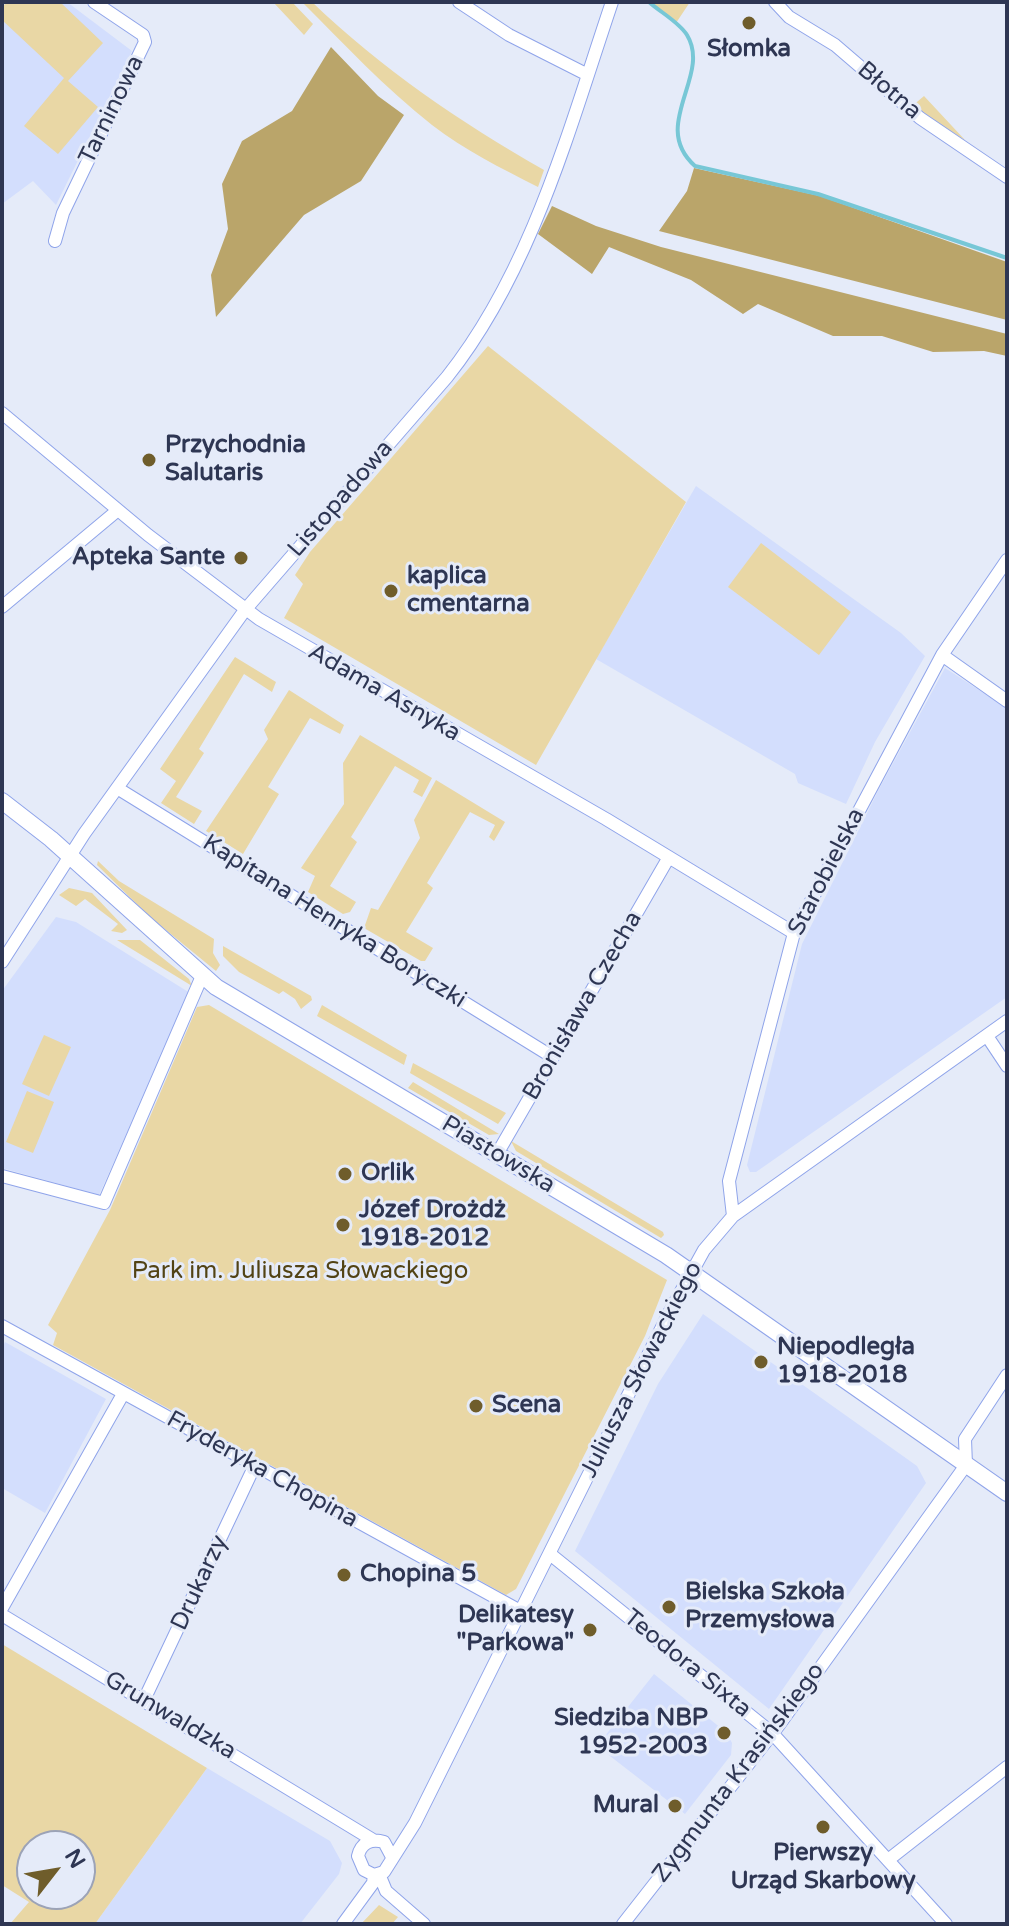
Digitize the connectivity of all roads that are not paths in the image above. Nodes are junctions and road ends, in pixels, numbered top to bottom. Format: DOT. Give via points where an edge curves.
graph roads {
  1 [pos="94,2"];
  2 [pos="459,2"];
  3 [pos="612,2"];
  4 [pos="775,2"];
  5 [pos="588,75"];
  6 [pos="1007,177"];
  7 [pos="55,241"];
  8 [pos="2,413"];
  9 [pos="118,510"];
  10 [pos="1007,560"];
  11 [pos="2,607"];
  12 [pos="245,610"];
  13 [pos="942,655"];
  14 [pos="1007,701"];
  15 [pos="117,788"];
  16 [pos="2,801"];
  17 [pos="70,856"];
  18 [pos="669,857"];
  19 [pos="794,933"];
  20 [pos="2,962"];
  21 [pos="202,976"];
  22 [pos="1007,1021"];
  23 [pos="987,1036"];
  24 [pos="551,1056"];
  25 [pos="1007,1066"];
  26 [pos="497,1154"];
  27 [pos="2,1176"];
  28 [pos="733,1216"];
  29 [pos="691,1272"];
  30 [pos="2,1326"];
  31 [pos="1007,1375"];
  32 [pos="123,1394"];
  33 [pos="255,1465"];
  34 [pos="966,1465"];
  35 [pos="1007,1493"];
  36 [pos="550,1554"];
  37 [pos="2,1608"];
  38 [pos="522,1612"];
  39 [pos="2,1615"];
  40 [pos="144,1700"];
  41 [pos="772,1733"];
  42 [pos="1007,1767"];
  43 [pos="339,1818"];
  44 [pos="410,1831"];
  45 [pos="378,1841"];
  46 [pos="359,1849"];
  47 [pos="392,1857"];
  48 [pos="888,1860"];
  49 [pos="372,1873"];
  50 [pos="393,1899"];
  51 [pos="359,1903"];
  52 [pos="343,1924"];
  53 [pos="424,1924"];
  54 [pos="623,1924"];
  55 [pos="946,1924"];
  1 -- 7 [label="street, Tarninowa" via="143,35 145,42 63,213"];
  2 -- 5 [label="street" via="509,35"];
  3 -- 5 [label="street, Listopadowa"];
  4 -- 6 [label="street, Błotna" via="920,118"];
  5 -- 12 [label="street, Listopadowa" via="545,198 472,343"];
  8 -- 9 [label="street, Adama Asnyka"];
  9 -- 11 [label="street"];
  9 -- 12 [label="street, Adama Asnyka"];
  10 -- 13 [label="street, Starobielska"];
  12 -- 15 [label="street, Listopadowa"];
  12 -- 18 [label="street, Adama Asnyka"];
  13 -- 14 [label="street"];
  13 -- 19 [label="street, Starobielska"];
  15 -- 17 [label="street, Listopadowa"];
  15 -- 24 [label="street, Kapitana Henryka Boryczki"];
  16 -- 17 [label="street, Piastowska"];
  17 -- 20 [label="street, Listopadowa"];
  17 -- 21 [label="street, Piastowska"];
  18 -- 19 [label="street, Adama Asnyka"];
  18 -- 24 [label="street, Bronisława Czecha"];
  19 -- 28 [label="street, Starobielska" via="729,1181"];
  21 -- 26 [label="street, Piastowska"];
  21 -- 27 [label="street" via="104,1203"];
  22 -- 23 [label="street, Juliusza Słowackiego"];
  23 -- 25 [label="street"];
  23 -- 28 [label="street, Juliusza Słowackiego"];
  24 -- 26 [label="street, Bronisława Czecha"];
  26 -- 29 [label="street, Piastowska"];
  28 -- 29 [label="street, Juliusza Słowackiego"];
  29 -- 34 [label="street, Piastowska"];
  29 -- 36 [label="street, Juliusza Słowackiego"];
  30 -- 32 [label="street, Fryderyka Chopina"];
  31 -- 34 [label="street" via="965,1439"];
  32 -- 33 [label="street, Fryderyka Chopina"];
  32 -- 37 [label="street"];
  33 -- 38 [label="street, Fryderyka Chopina"];
  33 -- 40 [label="street, Drukarzy"];
  34 -- 35 [label="street, Piastowska"];
  34 -- 41 [label="street, Zygmunta Krasińskiego"];
  36 -- 38 [label="street, Juliusza Słowackiego"];
  36 -- 41 [label="street, Teodora Sixta"];
  38 -- 44 [label="street, Juliusza Słowackiego"];
  39 -- 40 [label="street, Grunwaldzka"];
  40 -- 43 [label="street, Grunwaldzka"];
  41 -- 48 [label="street, Teodora Sixta"];
  41 -- 54 [label="street, Zygmunta Krasińskiego"];
  42 -- 48 [label="street"];
  43 -- 45 [label="street, Grunwaldzka"];
  43 -- 46 [label="street, Grunwaldzka"];
  44 -- 45 [label="street"];
  44 -- 47 [label="street, Juliusza Słowackiego"];
  45 -- 46 [label="street"];
  45 -- 47 [label="street"];
  46 -- 49 [label="street" via="358,1862"];
  47 -- 49 [label="street" via="388,1868"];
  48 -- 55 [label="street, Teodora Sixta"];
  49 -- 50 [label="street"];
  49 -- 51 [label="street"];
  50 -- 51 [label="street"];
  50 -- 53 [label="street"];
  51 -- 52 [label="street"];
}
